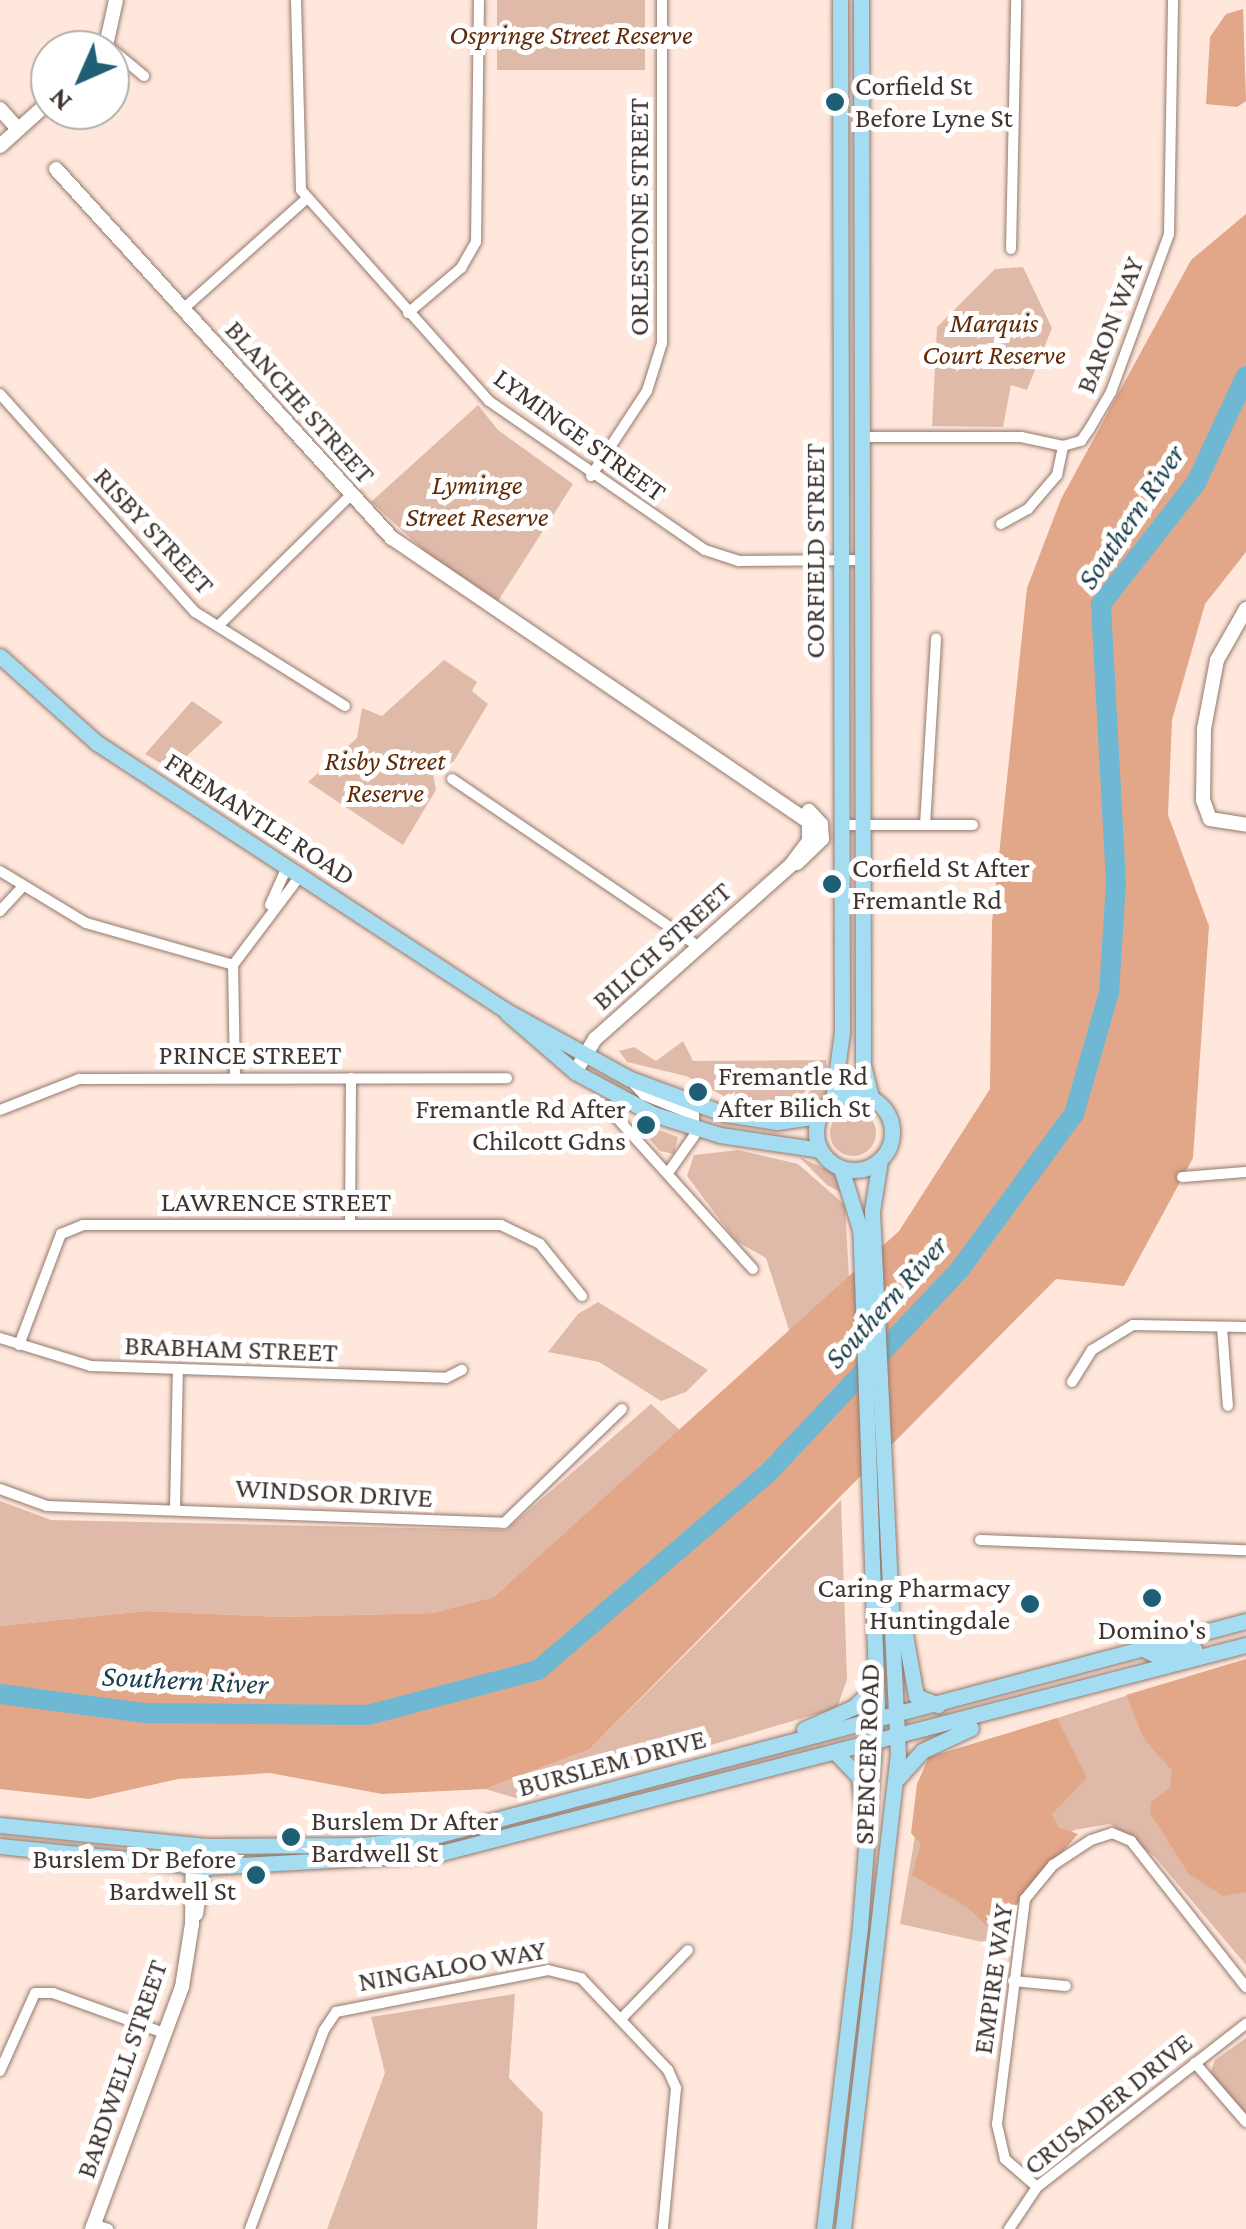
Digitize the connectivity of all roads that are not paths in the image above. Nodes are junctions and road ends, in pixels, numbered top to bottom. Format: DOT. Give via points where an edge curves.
graph roads {
  1 [pos="116,0"];
  2 [pos="296,0"];
  3 [pos="479,0"];
  4 [pos="662,0"];
  5 [pos="840,0"];
  6 [pos="860,0"];
  7 [pos="1016,0"];
  8 [pos="1173,0"];
  9 [pos="110,30"];
  10 [pos="130,65"];
  11 [pos="144,76"];
  12 [pos="0,109"];
  13 [pos="30,118"];
  14 [pos="18,129"];
  15 [pos="0,146"];
  16 [pos="56,169"];
  17 [pos="306,199"];
  18 [pos="1011,248"];
  19 [pos="182,310"];
  20 [pos="408,313"];
  21 [pos="0,394"];
  22 [pos="863,438"];
  23 [pos="1063,446"];
  24 [pos="591,476"];
  25 [pos="350,496"];
  26 [pos="1001,524"];
  27 [pos="840,560"];
  28 [pos="862,560"];
  29 [pos="1246,608"];
  30 [pos="218,624"];
  31 [pos="936,638"];
  32 [pos="0,656"];
  33 [pos="345,706"];
  34 [pos="452,779"];
  35 [pos="840,825"];
  36 [pos="863,825"];
  37 [pos="924,825"];
  38 [pos="1246,825"];
  39 [pos="973,826"];
  40 [pos="791,864"];
  41 [pos="0,871"];
  42 [pos="294,872"];
  43 [pos="24,886"];
  44 [pos="0,910"];
  45 [pos="699,947"];
  46 [pos="232,965"];
  47 [pos="505,1010"];
  48 [pos="586,1053"];
  49 [pos="574,1072"];
  50 [pos="235,1076"];
  51 [pos="351,1078"];
  52 [pos="507,1078"];
  53 [pos="628,1078"];
  54 [pos="870,1097"];
  55 [pos="833,1100"];
  56 [pos="607,1106"];
  57 [pos="0,1110"];
  58 [pos="724,1114"];
  59 [pos="819,1116"];
  60 [pos="696,1129"];
  61 [pos="820,1150"];
  62 [pos="880,1160"];
  63 [pos="841,1168"];
  64 [pos="670,1170"];
  65 [pos="1246,1172"];
  66 [pos="1182,1177"];
  67 [pos="350,1225"];
  68 [pos="753,1269"];
  69 [pos="582,1296"];
  70 [pos="870,1309"];
  71 [pos="1222,1326"];
  72 [pos="1246,1327"];
  73 [pos="0,1338"];
  74 [pos="19,1345"];
  75 [pos="178,1370"];
  76 [pos="462,1370"];
  77 [pos="1072,1382"];
  78 [pos="1228,1406"];
  79 [pos="622,1408"];
  80 [pos="874,1410"];
  81 [pos="0,1489"];
  82 [pos="175,1508"];
  83 [pos="892,1526"];
  84 [pos="980,1540"];
  85 [pos="1246,1550"];
  86 [pos="1246,1621"];
  87 [pos="1246,1645"];
  88 [pos="1144,1650"];
  89 [pos="1227,1650"];
  90 [pos="876,1686"];
  91 [pos="1040,1702"];
  92 [pos="940,1705"];
  93 [pos="898,1715"];
  94 [pos="876,1720"];
  95 [pos="898,1737"];
  96 [pos="876,1743"];
  97 [pos="836,1753"];
  98 [pos="736,1756"];
  99 [pos="894,1782"];
  100 [pos="627,1784"];
  101 [pos="687,1790"];
  102 [pos="0,1825"];
  103 [pos="0,1846"];
  104 [pos="199,1846"];
  105 [pos="866,1848"];
  106 [pos="199,1867"];
  107 [pos="688,1950"];
  108 [pos="878,1955"];
  109 [pos="1012,1981"];
  110 [pos="1066,1986"];
  111 [pos="1246,1986"];
  112 [pos="850,2013"];
  113 [pos="621,2019"];
  114 [pos="1246,2024"];
  115 [pos="164,2033"];
  116 [pos="1195,2063"];
  117 [pos="0,2071"];
  118 [pos="1246,2122"];
  119 [pos="1038,2187"];
  120 [pos="98,2227"];
  121 [pos="250,2229"];
  122 [pos="664,2229"];
  123 [pos="824,2229"];
  124 [pos="844,2229"];
  125 [pos="1009,2229"];
  1 -- 9 [label="street"];
  2 -- 17 [label="street, LYMINGE STREET" via="297,178"];
  3 -- 20 [label="street" via="479,229 461,268"];
  4 -- 24 [label="street, ORLESTONE STREET" via="662,343 647,391"];
  5 -- 27 [label="main road, CORFIELD STREET"];
  6 -- 22 [label="main road, CORFIELD STREET"];
  7 -- 18 [label="street"];
  8 -- 23 [label="street, BARON WAY" via="1169,234 1111,392 1080,441"];
  10 -- 11 [label="street"];
  12 -- 14 [label="street"];
  13 -- 14 [label="street"];
  14 -- 15 [label="street"];
  16 -- 19 [label="street, BLANCHE STREET"];
  17 -- 19 [label="street"];
  17 -- 20 [label="street, LYMINGE STREET"];
  19 -- 25 [label="street, BLANCHE STREET"];
  20 -- 24 [label="street, LYMINGE STREET" via="489,401"];
  21 -- 30 [label="street, RISBY STREET" via="196,612"];
  22 -- 23 [label="street" via="1021,438"];
  22 -- 28 [label="main road, CORFIELD STREET"];
  23 -- 26 [label="street" via="1052,482 1028,509"];
  24 -- 27 [label="street, LYMINGE STREET" via="724,558"];
  25 -- 30 [label="street"];
  25 -- 40 [label="street, BLANCHE STREET" via="416,558 816,817 823,832 812,854"];
  27 -- 28 [label="street, LYMINGE STREET"];
  27 -- 35 [label="main road, CORFIELD STREET"];
  28 -- 36 [label="main road, CORFIELD STREET"];
  29 -- 38 [label="street" via="1217,660 1204,729 1203,800 1210,819"];
  30 -- 33 [label="street, RISBY STREET"];
  31 -- 37 [label="street"];
  32 -- 42 [label="main road, FREMANTLE ROAD" via="62,718"];
  34 -- 45 [label="street"];
  35 -- 36 [label="street"];
  35 -- 55 [label="main road, CORFIELD STREET" via="842,1060"];
  36 -- 37 [label="street"];
  36 -- 54 [label="main road, CORFIELD STREET" via="863,1064"];
  37 -- 39 [label="street"];
  40 -- 45 [label="street, BILICH STREET"];
  41 -- 43 [label="street"];
  42 -- 46 [label="street"];
  42 -- 47 [label="main road, FREMANTLE ROAD"];
  43 -- 44 [label="street"];
  43 -- 46 [label="street" via="86,923"];
  45 -- 48 [label="street, BILICH STREET"];
  46 -- 50 [label="street"];
  47 -- 48 [label="main road, FREMANTLE ROAD"];
  47 -- 49 [label="main road, FREMANTLE ROAD"];
  48 -- 49 [label="street, BILICH STREET"];
  48 -- 53 [label="main road, FREMANTLE ROAD"];
  49 -- 60 [label="main road, FREMANTLE ROAD" via="638,1108"];
  50 -- 51 [label="street, PRINCE STREET"];
  50 -- 57 [label="street, PRINCE STREET" via="79,1079"];
  51 -- 52 [label="street, PRINCE STREET"];
  51 -- 67 [label="street"];
  53 -- 58 [label="main road, FREMANTLE ROAD"];
  53 -- 60 [label="street" via="644,1095 694,1116"];
  54 -- 55 [label="main road"];
  54 -- 62 [label="main road" via="890,1119 889,1148"];
  55 -- 59 [label="main road"];
  56 -- 64 [label="street"];
  58 -- 59 [label="main road, FREMANTLE ROAD" via="794,1122"];
  58 -- 60 [label="street"];
  59 -- 61 [label="main road"];
  60 -- 61 [label="main road, FREMANTLE ROAD"];
  60 -- 64 [label="street"];
  61 -- 63 [label="main road"];
  62 -- 63 [label="main road" via="862,1170"];
  62 -- 70 [label="main road, SPENCER ROAD"];
  63 -- 70 [label="main road, SPENCER ROAD" via="858,1210"];
  64 -- 68 [label="street"];
  65 -- 66 [label="street"];
  67 -- 69 [label="street, LAWRENCE STREET" via="522,1230"];
  67 -- 74 [label="street, LAWRENCE STREET" via="84,1225 61,1234"];
  70 -- 80 [label="main road, SPENCER ROAD"];
  71 -- 72 [label="street"];
  71 -- 77 [label="street" via="1133,1325 1092,1350"];
  71 -- 78 [label="street"];
  73 -- 74 [label="street, BRABHAM STREET"];
  74 -- 75 [label="street, BRABHAM STREET" via="83,1365"];
  75 -- 76 [label="street, BRABHAM STREET" via="446,1378"];
  75 -- 82 [label="street"];
  79 -- 82 [label="street, WINDSOR DRIVE" via="504,1524"];
  80 -- 83 [label="main road, SPENCER ROAD"];
  80 -- 90 [label="main road, SPENCER ROAD"];
  81 -- 82 [label="street, WINDSOR DRIVE" via="47,1506"];
  83 -- 92 [label="main road" via="910,1679 916,1696"];
  83 -- 93 [label="main road, SPENCER ROAD"];
  84 -- 85 [label="street"];
  86 -- 88 [label="main road, BURSLEM DRIVE"];
  87 -- 89 [label="main road"];
  88 -- 89 [label="main road" via="1158,1656"];
  88 -- 92 [label="main road, BURSLEM DRIVE"];
  89 -- 91 [label="main road"];
  90 -- 94 [label="main road, SPENCER ROAD"];
  90 -- 98 [label="main road" via="838,1716"];
  91 -- 95 [label="main road, BURSLEM DRIVE"];
  91 -- 99 [label="main road" via="937,1742 907,1763"];
  92 -- 93 [label="main road, BURSLEM DRIVE"];
  93 -- 94 [label="main road, BURSLEM DRIVE"];
  93 -- 95 [label="main road, SPENCER ROAD"];
  94 -- 96 [label="main road, SPENCER ROAD"];
  94 -- 98 [label="main road, BURSLEM DRIVE"];
  95 -- 96 [label="main road, BURSLEM DRIVE"];
  95 -- 99 [label="main road, SPENCER ROAD"];
  96 -- 97 [label="main road, BURSLEM DRIVE"];
  96 -- 105 [label="main road, SPENCER ROAD"];
  97 -- 101 [label="main road, BURSLEM DRIVE"];
  97 -- 105 [label="main road" via="859,1777"];
  98 -- 100 [label="main road, BURSLEM DRIVE"];
  99 -- 108 [label="main road, SPENCER ROAD"];
  100 -- 101 [label="main road" via="673,1782"];
  100 -- 104 [label="main road, BURSLEM DRIVE" via="431,1837 362,1845"];
  101 -- 106 [label="main road, BURSLEM DRIVE" via="436,1854"];
  102 -- 104 [label="main road, BURSLEM DRIVE"];
  103 -- 106 [label="main road, BURSLEM DRIVE"];
  104 -- 106 [label="street, BARDWELL STREET"];
  105 -- 112 [label="main road, SPENCER ROAD"];
  106 -- 115 [label="street, BARDWELL STREET" via="182,1987"];
  107 -- 113 [label="street"];
  108 -- 112 [label="main road" via="865,1960"];
  108 -- 124 [label="main road, SPENCER ROAD"];
  109 -- 110 [label="street"];
  109 -- 111 [label="street, EMPIRE WAY" via="1024,1899 1053,1865 1112,1834 1130,1841 1155,1867"];
  109 -- 119 [label="street, EMPIRE WAY" via="997,2124 1006,2159"];
  112 -- 123 [label="main road, SPENCER ROAD"];
  113 -- 121 [label="street, NINGALOO WAY" via="582,1978 548,1970 336,2012"];
  113 -- 122 [label="street, NINGALOO WAY" via="676,2088"];
  114 -- 116 [label="street, CRUSADER DRIVE"];
  115 -- 117 [label="street" via="53,1992 35,1993"];
  115 -- 120 [label="street, BARDWELL STREET"];
  116 -- 118 [label="street"];
  116 -- 119 [label="street, CRUSADER DRIVE"];
  119 -- 125 [label="street, CRUSADER DRIVE"];
}
